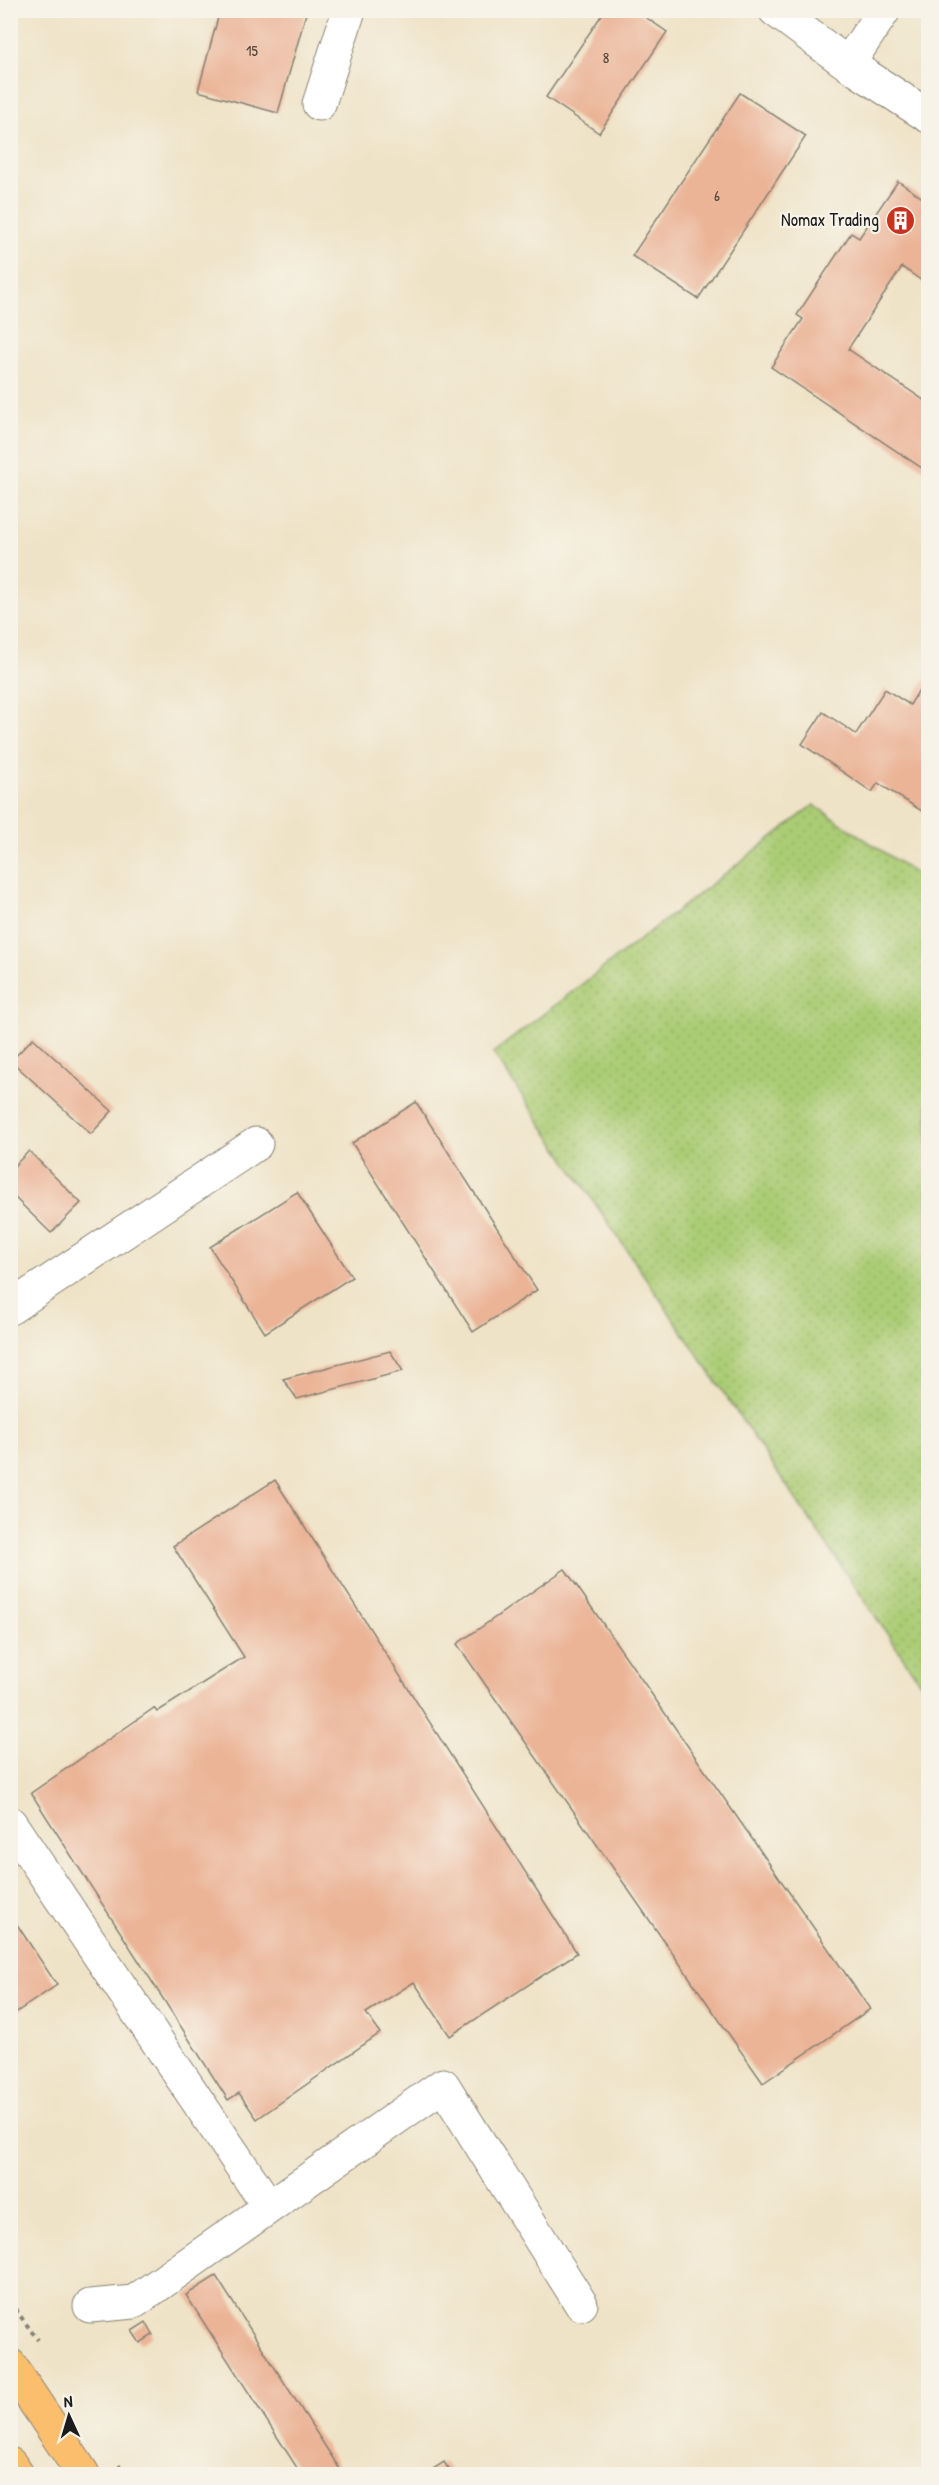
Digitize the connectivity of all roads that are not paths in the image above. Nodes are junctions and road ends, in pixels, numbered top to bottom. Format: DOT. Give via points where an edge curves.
graph roads {
  1 [pos="350,10"];
  2 [pos="775,10"];
  3 [pos="884,10"];
  4 [pos="848,64"];
  5 [pos="320,104"];
  6 [pos="928,116"];
  7 [pos="256,1144"];
  8 [pos="10,1308"];
  9 [pos="10,1823"];
  10 [pos="269,2207"];
  11 [pos="581,2304"];
  12 [pos="90,2306"];
  13 [pos="10,2365"];
  14 [pos="10,2464"];
  15 [pos="17,2475"];
  16 [pos="83,2475"];
  1 -- 5 [label="street"];
  2 -- 4 [label="street"];
  3 -- 4 [label="street"];
  4 -- 6 [label="street"];
  7 -- 8 [label="street"];
  9 -- 10 [label="street"];
  10 -- 11 [label="street" via="442,2085"];
  10 -- 12 [label="street" via="134,2302"];
  13 -- 16 [label="highway"];
  14 -- 15 [label="highway"];
}
